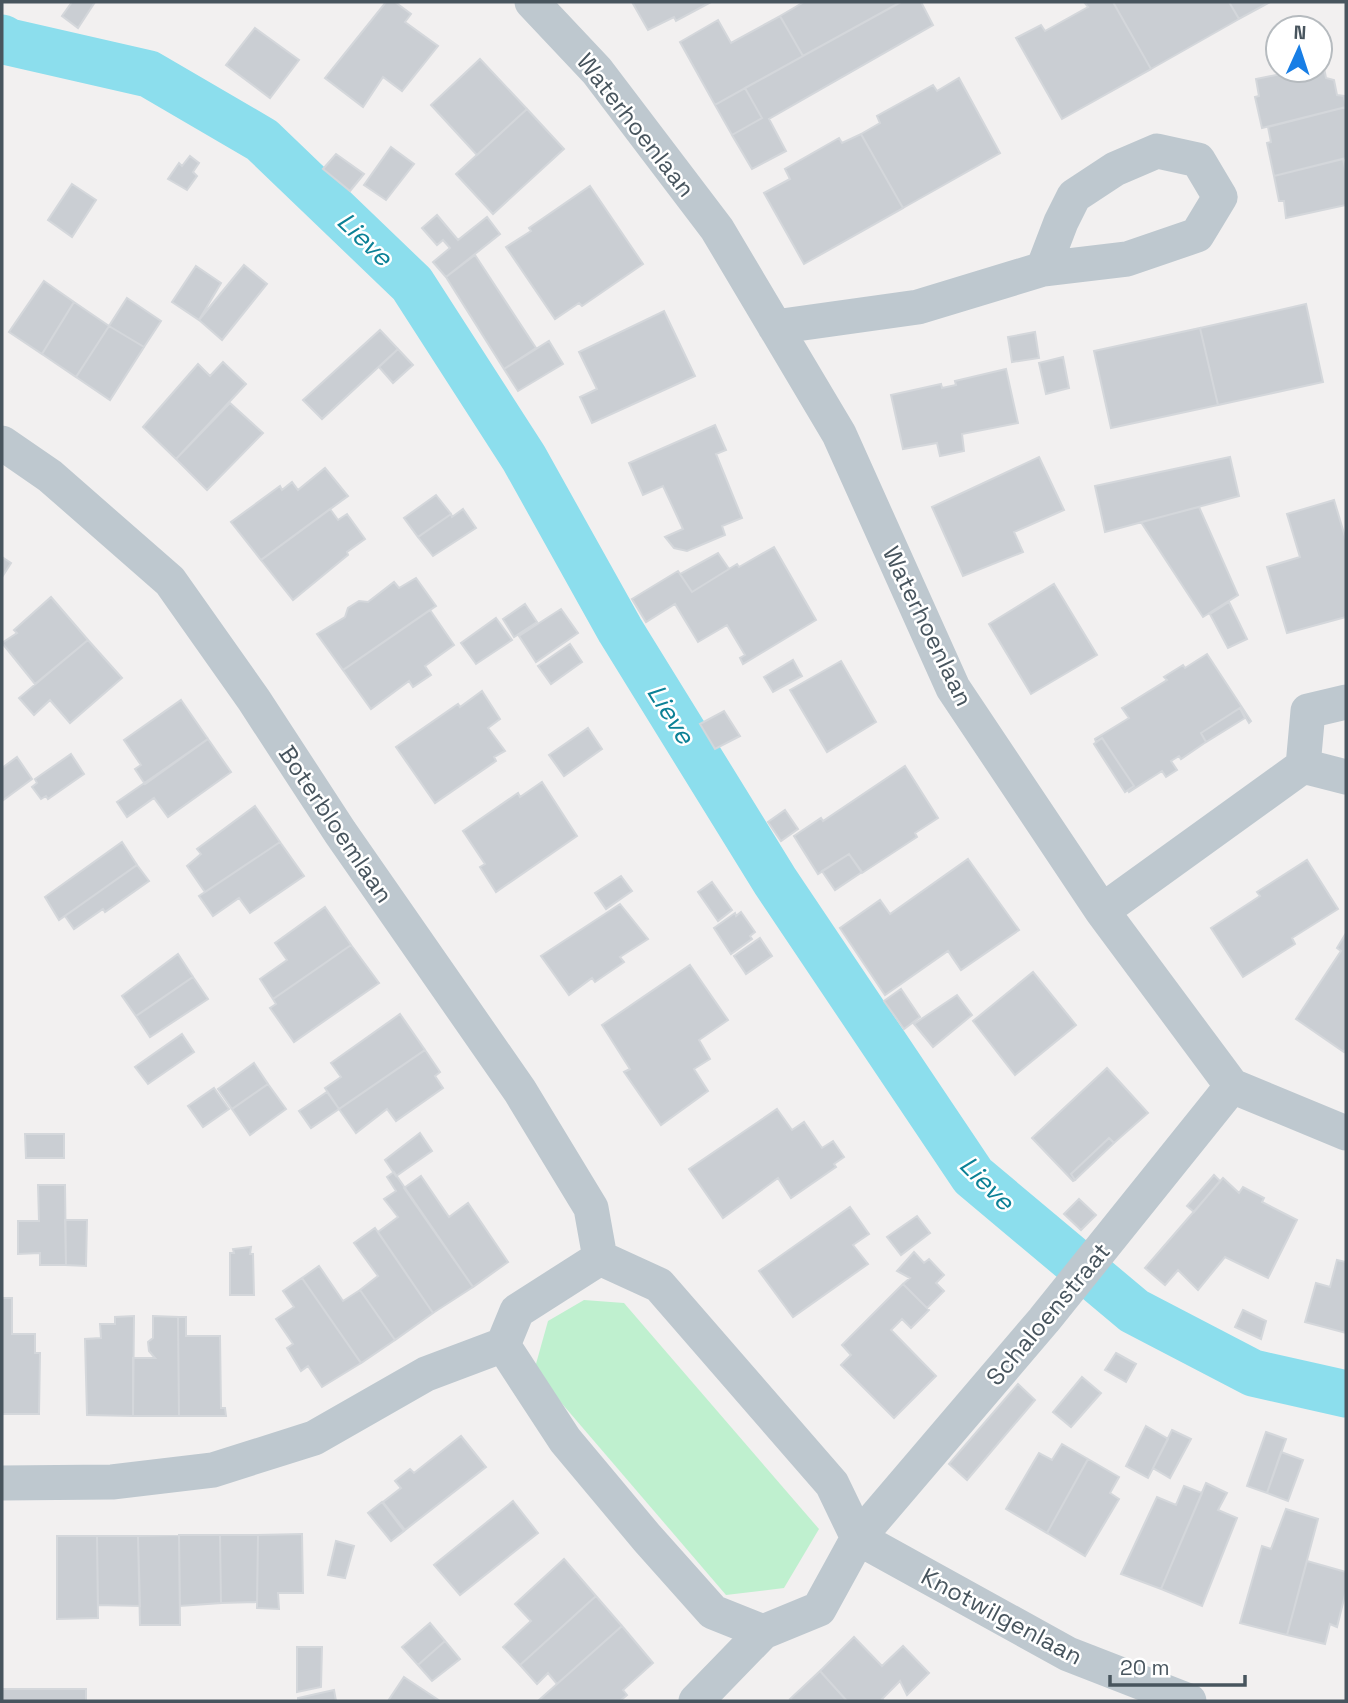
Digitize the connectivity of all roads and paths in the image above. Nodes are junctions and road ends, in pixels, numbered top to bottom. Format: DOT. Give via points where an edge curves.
graph roads {
  1 [pos="532,2"];
  2 [pos="1043,269"];
  3 [pos="775,327"];
  4 [pos="2,443"];
  5 [pos="1346,702"];
  6 [pos="1303,766"];
  7 [pos="1346,777"];
  8 [pos="1102,911"];
  9 [pos="1232,1086"];
  10 [pos="1346,1133"];
  11 [pos="600,1258"];
  12 [pos="503,1345"];
  13 [pos="2,1483"];
  14 [pos="858,1538"];
  15 [pos="763,1632"];
  16 [pos="696,1701"];
  17 [pos="1189,1701"];
  1 -- 3 [label="street, Waterhoenlaan" via="597,71 709,219"];
  2 -- 2 [label="street" via="1128,259 1197,235 1220,197 1198,160 1157,151 1115,169 1074,196"];
  2 -- 3 [label="street" via="918,307"];
  3 -- 8 [label="street, Waterhoenlaan" via="839,434 953,688"];
  4 -- 11 [label="street, Boterbloemlaan" via="50,476 170,581 520,1091 591,1208"];
  5 -- 6 [label="street" via="1308,711"];
  6 -- 7 [label="street"];
  6 -- 8 [label="street"];
  8 -- 9 [label="street, Waterhoenlaan"];
  9 -- 10 [label="street"];
  9 -- 14 [label="street, Schaloenstraat" via="1044,1320"];
  11 -- 12 [label="street" via="517,1311"];
  11 -- 14 [label="street" via="659,1285 832,1484"];
  12 -- 13 [label="street" via="426,1374 314,1438 213,1470 112,1482"];
  12 -- 15 [label="street" via="565,1440 713,1612"];
  14 -- 15 [label="street, Schaloenstraat" via="819,1609"];
  14 -- 17 [label="street, Knotwilgenlaan" via="1068,1654"];
  15 -- 16 [label="street"];
}
